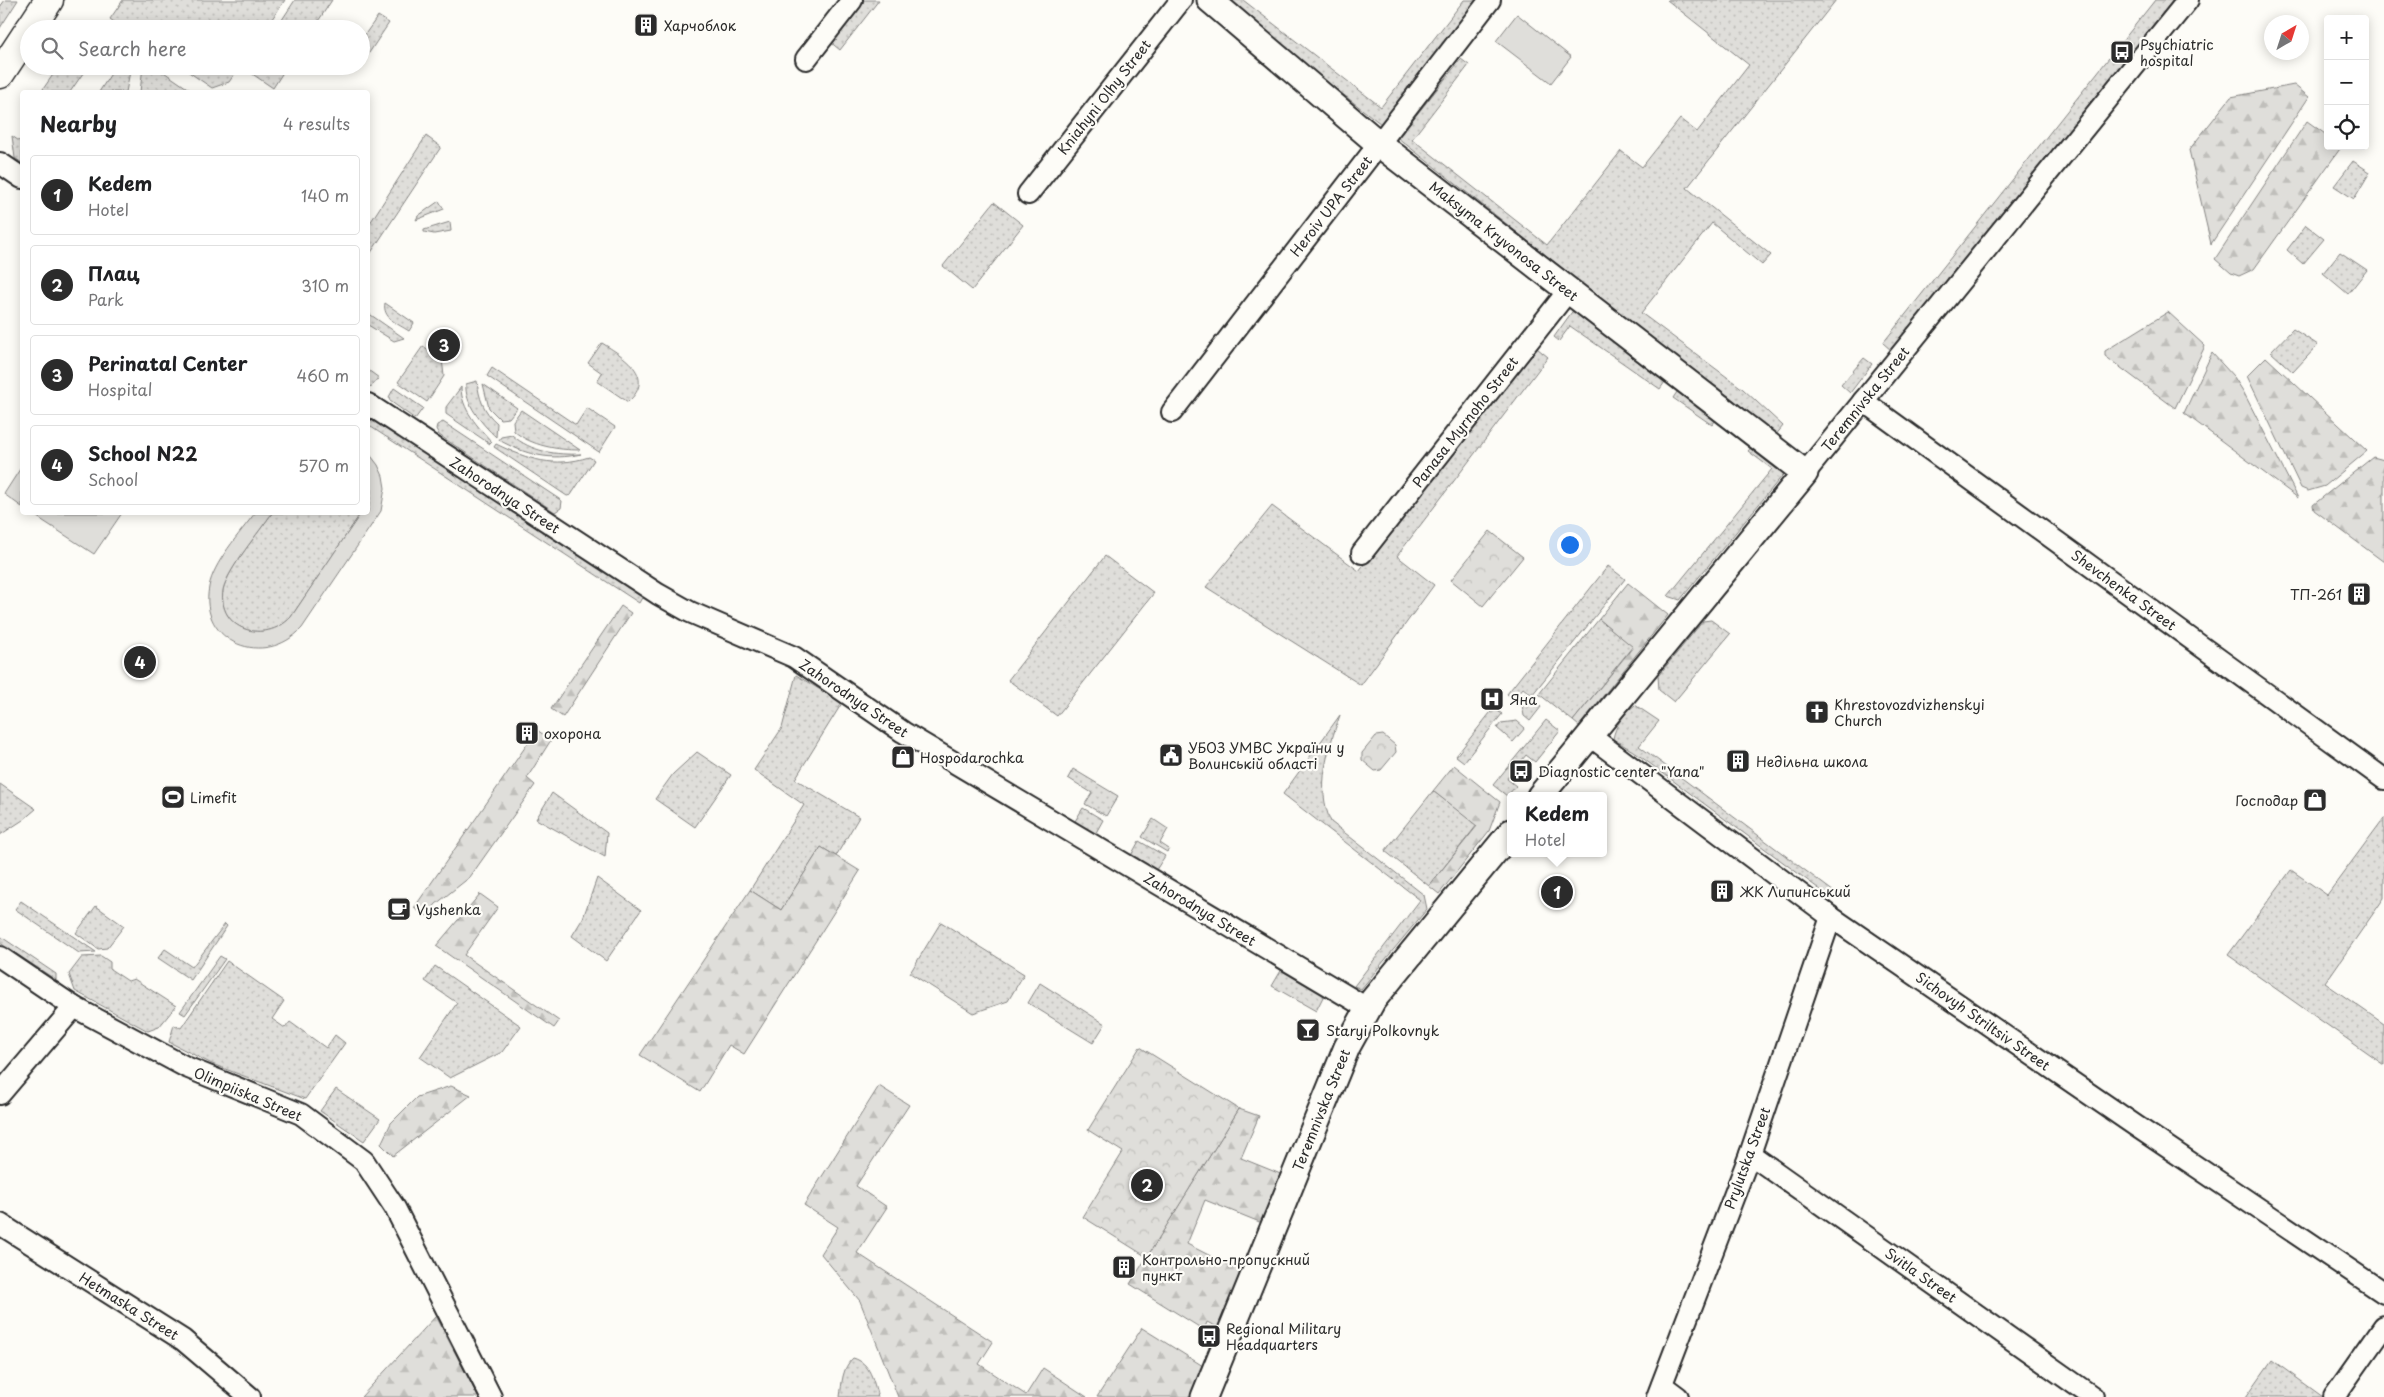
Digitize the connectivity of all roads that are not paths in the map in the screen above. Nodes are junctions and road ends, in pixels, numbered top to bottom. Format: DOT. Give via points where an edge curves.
graph roads {
  1 [pos="48,0"];
  2 [pos="852,0"];
  3 [pos="1181,0"];
  4 [pos="1210,0"];
  5 [pos="1490,0"];
  6 [pos="2188,0"];
  7 [pos="35,20"];
  8 [pos="20,44"];
  9 [pos="806,59"];
  10 [pos="0,74"];
  11 [pos="1379,144"];
  12 [pos="0,163"];
  13 [pos="20,177"];
  14 [pos="1028,194"];
  15 [pos="1568,291"];
  16 [pos="1863,402"];
  17 [pos="370,405"];
  18 [pos="1172,412"];
  19 [pos="1805,473"];
  20 [pos="1362,553"];
  21 [pos="1590,736"];
  22 [pos="2384,779"];
  23 [pos="1543,792"];
  24 [pos="1507,837"];
  25 [pos="1831,917"];
  26 [pos="0,957"];
  27 [pos="74,1007"];
  28 [pos="1367,1008"];
  29 [pos="0,1094"];
  30 [pos="1750,1154"];
  31 [pos="0,1224"];
  32 [pos="2384,1293"];
  33 [pos="2384,1326"];
  34 [pos="1666,1393"];
  35 [pos="250,1397"];
  36 [pos="491,1397"];
  37 [pos="1204,1397"];
  38 [pos="2093,1397"];
  39 [pos="2334,1397"];
  1 -- 7 [label="main road"];
  2 -- 9 [label="street"];
  3 -- 14 [label="street, Kniahyni Olhy Street"];
  4 -- 11 [label="street, Maksyma Kryvonosa Street"];
  5 -- 11 [label="street, Heroiv UPA Street"];
  6 -- 16 [label="street, Teremnivska Street"];
  8 -- 10 [label="main road"];
  11 -- 15 [label="street, Maksyma Kryvonosa Street"];
  11 -- 18 [label="street, Heroiv UPA Street"];
  12 -- 13 [label="street"];
  15 -- 19 [label="street, Maksyma Kryvonosa Street"];
  15 -- 20 [label="street, Panasa Myrnoho Street"];
  16 -- 19 [label="street, Teremnivska Street"];
  16 -- 22 [label="street, Shevchenka Street"];
  17 -- 28 [label="street, Zahorodnya Street" via="658,594 690,612 794,657 903,732"];
  19 -- 21 [label="street, Teremnivska Street"];
  21 -- 23 [label="street, Teremnivska Street"];
  21 -- 25 [label="street, Sichovyh Striltsiv Street"];
  24 -- 28 [label="street, Teremnivska Street"];
  25 -- 30 [label="street, Prylutska Street"];
  25 -- 32 [label="street, Sichovyh Striltsiv Street"];
  26 -- 27 [label="street, Olimpiiska Street"];
  27 -- 29 [label="street"];
  27 -- 36 [label="street, Olimpiiska Street" via="186,1067 301,1114 364,1161 395,1208"];
  28 -- 37 [label="street, Teremnivska Street" via="1347,1046"];
  30 -- 34 [label="street, Prylutska Street"];
  30 -- 38 [label="street, Svitla Street"];
  31 -- 35 [label="street, Hetmaska Street" via="183,1340"];
  33 -- 39 [label="street"];
}
